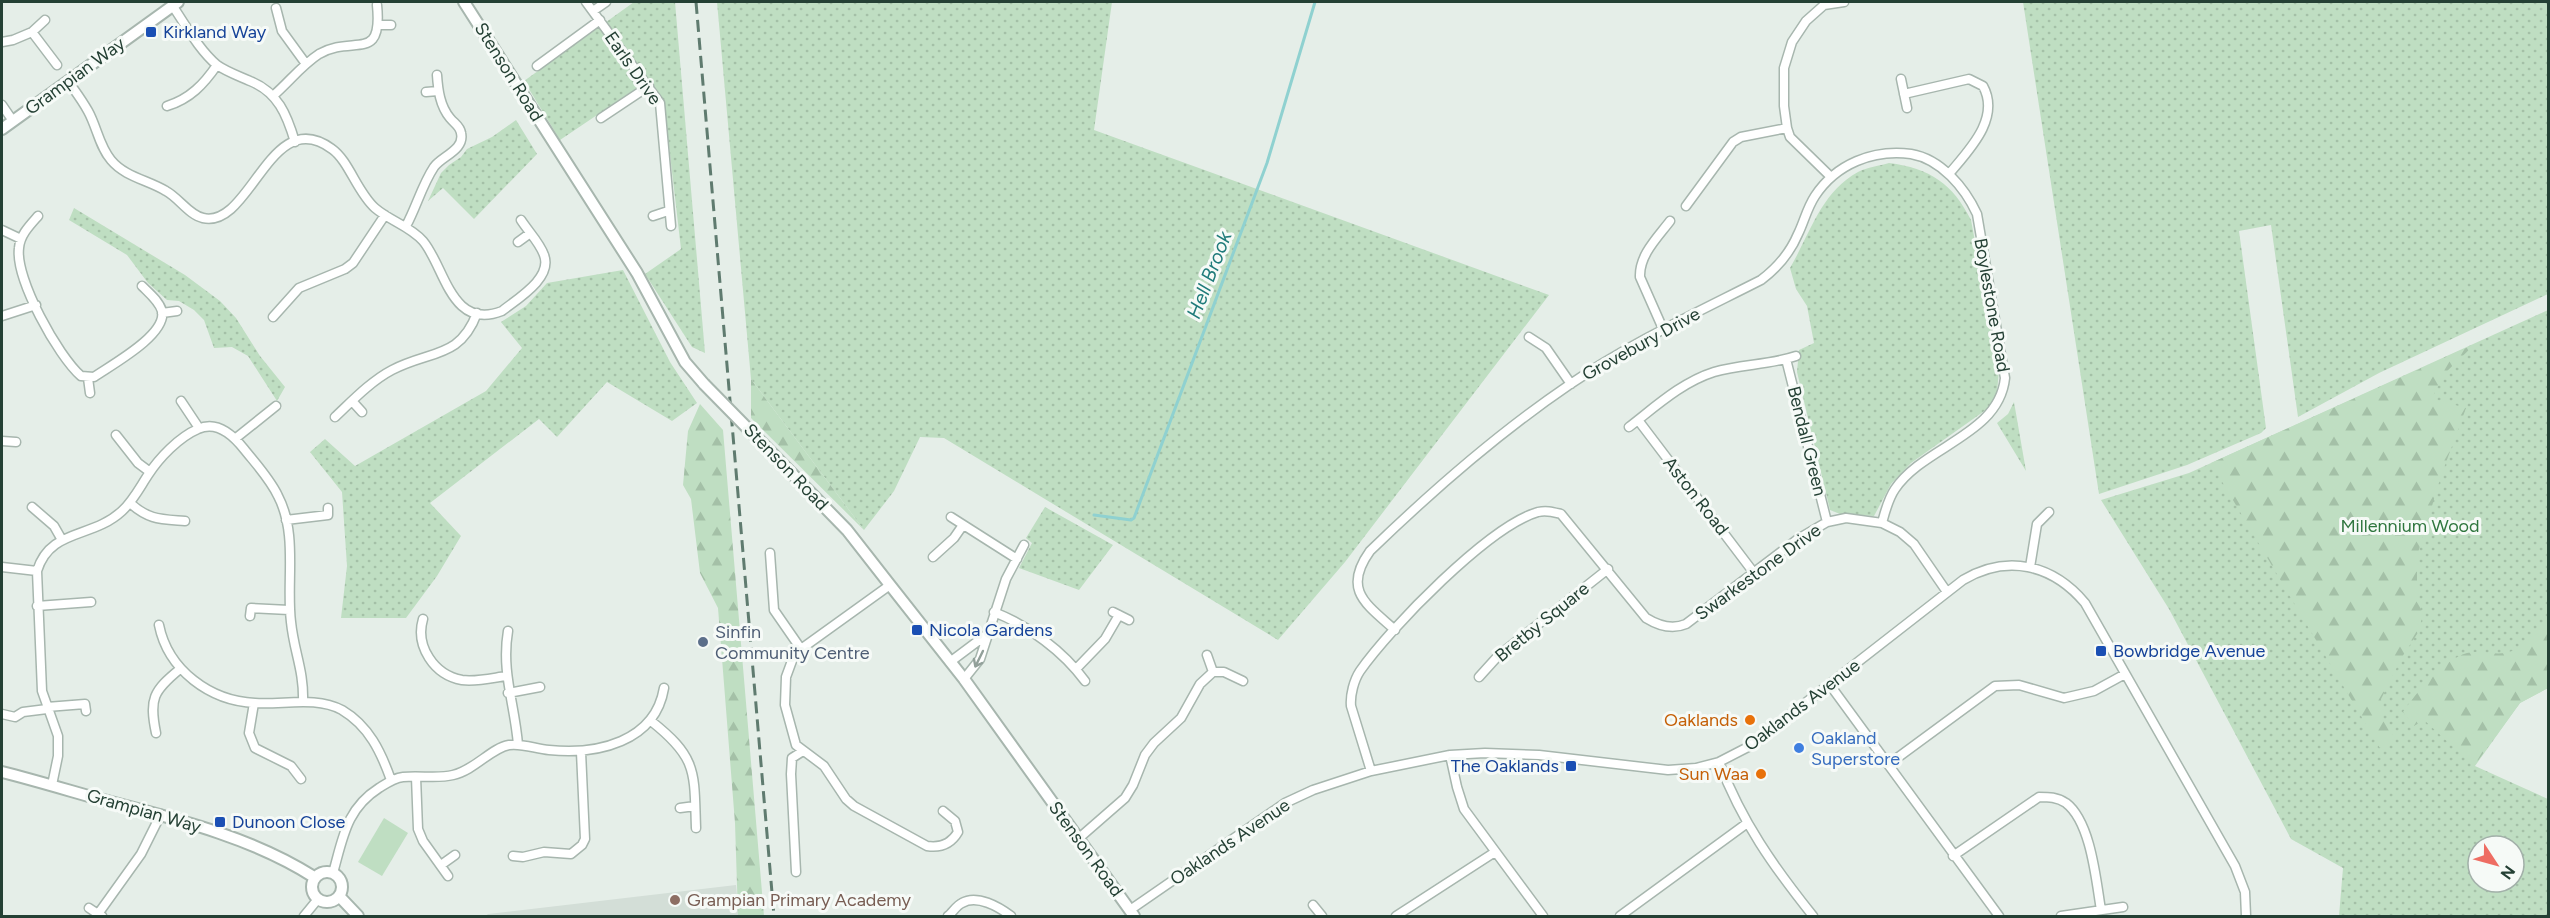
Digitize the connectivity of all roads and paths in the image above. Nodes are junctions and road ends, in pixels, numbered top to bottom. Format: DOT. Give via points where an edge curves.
graph roads {
  1 [pos="464,2"];
  2 [pos="586,2"];
  3 [pos="606,2"];
  4 [pos="1844,2"];
  5 [pos="175,3"];
  6 [pos="377,5"];
  7 [pos="276,8"];
  8 [pos="593,11"];
  9 [pos="45,20"];
  10 [pos="600,20"];
  11 [pos="379,25"];
  12 [pos="392,25"];
  13 [pos="32,32"];
  14 [pos="2,42"];
  15 [pos="57,64"];
  16 [pos="306,64"];
  17 [pos="217,65"];
  18 [pos="537,66"];
  19 [pos="437,75"];
  20 [pos="1901,79"];
  21 [pos="68,81"];
  22 [pos="649,86"];
  23 [pos="426,92"];
  24 [pos="438,92"];
  25 [pos="1904,94"];
  26 [pos="273,95"];
  27 [pos="2,105"];
  28 [pos="167,106"];
  29 [pos="1906,108"];
  30 [pos="601,118"];
  31 [pos="13,121"];
  32 [pos="1786,128"];
  33 [pos="2,129"];
  34 [pos="295,142"];
  35 [pos="1949,174"];
  36 [pos="1831,177"];
  37 [pos="1686,206"];
  38 [pos="668,211"];
  39 [pos="1977,214"];
  40 [pos="384,215"];
  41 [pos="38,216"];
  42 [pos="653,216"];
  43 [pos="521,220"];
  44 [pos="1670,221"];
  45 [pos="406,226"];
  46 [pos="671,226"];
  47 [pos="2,230"];
  48 [pos="529,234"];
  49 [pos="21,239"];
  50 [pos="518,242"];
  51 [pos="142,286"];
  52 [pos="36,305"];
  53 [pos="177,310"];
  54 [pos="162,313"];
  55 [pos="477,313"];
  56 [pos="2,316"];
  57 [pos="273,317"];
  58 [pos="1663,330"];
  59 [pos="1529,337"];
  60 [pos="1796,356"];
  61 [pos="1786,359"];
  62 [pos="88,378"];
  63 [pos="1570,384"];
  64 [pos="90,393"];
  65 [pos="181,401"];
  66 [pos="352,401"];
  67 [pos="276,406"];
  68 [pos="362,412"];
  69 [pos="334,417"];
  70 [pos="1638,420"];
  71 [pos="1629,427"];
  72 [pos="199,428"];
  73 [pos="116,435"];
  74 [pos="236,438"];
  75 [pos="2,441"];
  76 [pos="16,442"];
  77 [pos="150,472"];
  78 [pos="130,503"];
  79 [pos="32,507"];
  80 [pos="328,508"];
  81 [pos="2049,512"];
  82 [pos="951,517"];
  83 [pos="286,520"];
  84 [pos="185,521"];
  85 [pos="1827,522"];
  86 [pos="1882,523"];
  87 [pos="963,525"];
  88 [pos="62,540"];
  89 [pos="1024,545"];
  90 [pos="770,553"];
  91 [pos="933,557"];
  92 [pos="1017,559"];
  93 [pos="2,567"];
  94 [pos="2030,567"];
  95 [pos="1608,569"];
  96 [pos="37,571"];
  97 [pos="1754,573"];
  98 [pos="890,585"];
  99 [pos="1947,592"];
  100 [pos="92,602"];
  101 [pos="37,606"];
  102 [pos="289,610"];
  103 [pos="994,612"];
  104 [pos="250,616"];
  105 [pos="423,619"];
  106 [pos="1129,621"];
  107 [pos="159,625"];
  108 [pos="1395,630"];
  109 [pos="508,631"];
  110 [pos="986,635"];
  111 [pos="801,649"];
  112 [pos="1207,655"];
  113 [pos="950,662"];
  114 [pos="180,669"];
  115 [pos="1076,669"];
  116 [pos="1212,672"];
  117 [pos="2125,674"];
  118 [pos="506,676"];
  119 [pos="1479,676"];
  120 [pos="964,679"];
  121 [pos="1085,681"];
  122 [pos="1243,681"];
  123 [pos="1830,686"];
  124 [pos="540,687"];
  125 [pos="664,688"];
  126 [pos="508,693"];
  127 [pos="303,702"];
  128 [pos="254,703"];
  129 [pos="47,708"];
  130 [pos="86,711"];
  131 [pos="2,714"];
  132 [pos="651,721"];
  133 [pos="156,734"];
  134 [pos="518,745"];
  135 [pos="803,751"];
  136 [pos="581,752"];
  137 [pos="1450,755"];
  138 [pos="1719,762"];
  139 [pos="1888,764"];
  140 [pos="1371,771"];
  141 [pos="2,772"];
  142 [pos="416,777"];
  143 [pos="301,779"];
  144 [pos="391,780"];
  145 [pos="51,785"];
  146 [pos="695,806"];
  147 [pos="680,808"];
  148 [pos="943,811"];
  149 [pos="161,814"];
  150 [pos="1746,824"];
  151 [pos="696,828"];
  152 [pos="1078,839"];
  153 [pos="1495,852"];
  154 [pos="455,855"];
  155 [pos="513,856"];
  156 [pos="1953,856"];
  157 [pos="441,865"];
  158 [pos="796,872"];
  159 [pos="333,873"];
  160 [pos="447,876"];
  161 [pos="314,878"];
  162 [pos="339,896"];
  163 [pos="318,899"];
  164 [pos="1313,905"];
  165 [pos="2122,907"];
  166 [pos="90,908"];
  167 [pos="2101,910"];
  168 [pos="1132,913"];
  169 [pos="1633,913"];
  170 [pos="100,915"];
  171 [pos="304,916"];
  172 [pos="358,916"];
  173 [pos="948,916"];
  174 [pos="1011,916"];
  175 [pos="1322,916"];
  176 [pos="1396,916"];
  177 [pos="1543,916"];
  178 [pos="1620,916"];
  179 [pos="1813,916"];
  180 [pos="1999,916"];
  181 [pos="2061,916"];
  182 [pos="2246,916"];
  1 -- 98 [label="street, Stenson Road, bridge" via="637,273 684,362 847,530"];
  2 -- 8 [label="street, Earls Drive"];
  3 -- 8 [label="street"];
  4 -- 32 [label="street" via="1824,4 1792,42 1784,68"];
  5 -- 17 [label="street"];
  5 -- 21 [label="street, Grampian Way"];
  6 -- 11 [label="street"];
  7 -- 16 [label="street" via="282,31"];
  8 -- 10 [label="street, Earls Drive"];
  9 -- 13 [label="street"];
  10 -- 18 [label="street"];
  10 -- 22 [label="street, Earls Drive"];
  11 -- 12 [label="street"];
  11 -- 16 [label="street" via="368,43 331,48"];
  13 -- 14 [label="street"];
  13 -- 15 [label="street"];
  16 -- 26 [label="street"];
  17 -- 26 [label="street" via="259,84"];
  17 -- 28 [label="street" via="191,95"];
  19 -- 24 [label="street"];
  20 -- 25 [label="street"];
  21 -- 31 [label="street, Grampian Way"];
  21 -- 34 [label="street" via="116,165 163,189 204,218 215,218 230,209 274,156"];
  22 -- 30 [label="street"];
  22 -- 38 [label="street, Earls Drive" via="662,113"];
  23 -- 24 [label="street"];
  24 -- 45 [label="street" via="462,139 434,168"];
  25 -- 29 [label="street"];
  25 -- 35 [label="street" via="1969,79 1983,86 1986,124"];
  26 -- 34 [label="street" via="288,118"];
  27 -- 31 [label="street"];
  31 -- 33 [label="street, Grampian Way"];
  32 -- 36 [label="street" via="1797,145"];
  32 -- 37 [label="street" via="1733,142"];
  34 -- 40 [label="street" via="317,141 337,152 356,185"];
  35 -- 36 [label="street, Grovebury Drive" via="1923,157 1888,152 1862,158"];
  35 -- 39 [label="street, Grovebury Drive"];
  36 -- 58 [label="street, Grovebury Drive" via="1814,197 1791,249 1772,272"];
  38 -- 42 [label="street"];
  38 -- 46 [label="street, Earls Drive"];
  39 -- 86 [label="street, Boylestone Road" via="2004,390 1994,411 1905,477 1890,496"];
  40 -- 45 [label="street"];
  40 -- 57 [label="street" via="353,263 299,288"];
  41 -- 49 [label="street"];
  43 -- 48 [label="street"];
  44 -- 58 [label="street" via="1640,269"];
  45 -- 55 [label="street" via="425,244 453,298"];
  47 -- 49 [label="street"];
  48 -- 50 [label="street"];
  48 -- 55 [label="street" via="544,254 543,274 502,311"];
  49 -- 52 [label="street" via="20,266"];
  51 -- 54 [label="street"];
  52 -- 56 [label="street"];
  52 -- 62 [label="street" via="51,336 76,371"];
  53 -- 54 [label="street"];
  54 -- 62 [label="street" via="152,336"];
  55 -- 66 [label="street" via="462,341 392,370"];
  58 -- 63 [label="street, Grovebury Drive"];
  59 -- 63 [label="street" via="1546,348"];
  60 -- 61 [label="street"];
  61 -- 70 [label="street" via="1743,365 1690,381"];
  61 -- 85 [label="street, Bendall Green"];
  62 -- 64 [label="street"];
  63 -- 108 [label="street, Grovebury Drive" via="1510,426 1364,560 1356,580 1357,590"];
  65 -- 72 [label="street"];
  66 -- 68 [label="street"];
  66 -- 69 [label="street"];
  67 -- 74 [label="street"];
  70 -- 71 [label="street"];
  70 -- 97 [label="street, Aston Road"];
  72 -- 74 [label="street" via="219,428"];
  72 -- 77 [label="street"];
  73 -- 77 [label="street"];
  74 -- 83 [label="street" via="279,496"];
  75 -- 76 [label="street"];
  77 -- 78 [label="street"];
  78 -- 84 [label="street" via="155,519"];
  78 -- 88 [label="street" via="96,527"];
  79 -- 88 [label="street" via="54,526"];
  80 -- 83 [label="street" via="328,515"];
  81 -- 94 [label="street" via="2037,524"];
  82 -- 87 [label="street"];
  83 -- 102 [label="street"];
  85 -- 86 [label="street, Swarkestone Drive" via="1846,518"];
  85 -- 97 [label="street, Swarkestone Drive" via="1798,538"];
  86 -- 99 [label="street, Swarkestone Drive" via="1914,544"];
  87 -- 91 [label="street"];
  87 -- 92 [label="street"];
  88 -- 96 [label="street" via="42,556"];
  89 -- 92 [label="street"];
  90 -- 111 [label="street" via="774,610"];
  92 -- 103 [label="street"];
  93 -- 96 [label="street"];
  94 -- 99 [label="street, Oaklands Avenue" via="2009,565 1977,572"];
  94 -- 117 [label="street, Oaklands Avenue" via="2051,574 2075,591"];
  95 -- 97 [label="street, Swarkestone Drive" via="1646,618 1672,627 1686,624"];
  95 -- 108 [label="street, Swarkestone Drive" via="1561,514 1548,510 1536,513 1449,572"];
  95 -- 119 [label="street, Bretby Square" via="1498,656"];
  96 -- 101 [label="street"];
  98 -- 111 [label="street"];
  98 -- 113 [label="street, Stenson Road"];
  99 -- 123 [label="street, Oaklands Avenue"];
  100 -- 101 [label="street"];
  101 -- 129 [label="street"];
  102 -- 104 [label="street" via="250,608"];
  102 -- 127 [label="street" via="303,673"];
  103 -- 110 [label="street"];
  103 -- 115 [label="street" via="1023,625"];
  105 -- 118 [label="street" via="419,631 422,647 436,667 464,680"];
  106 -- 115 [label="street" via="1116,613 1105,639"];
  107 -- 114 [label="street" via="162,640"];
  108 -- 140 [label="street, Swarkestone Drive" via="1360,672 1351,699"];
  109 -- 118 [label="street"];
  110 -- 113 [label="street"];
  110 -- 120 [label="street, one-way" via="980,659"];
  111 -- 135 [label="street" via="786,677 784,705 796,745"];
  112 -- 116 [label="street"];
  113 -- 120 [label="street, Stenson Road"];
  114 -- 128 [label="street" via="216,694"];
  114 -- 133 [label="street" via="155,694 152,704"];
  115 -- 121 [label="street"];
  116 -- 122 [label="street" via="1234,674"];
  116 -- 152 [label="street" via="1200,684 1181,718 1145,755 1125,798"];
  117 -- 139 [label="street" via="2094,691 2064,698 2019,685 1995,686"];
  117 -- 182 [label="street, Oaklands Avenue" via="2242,880"];
  118 -- 126 [label="street"];
  120 -- 152 [label="street, Stenson Road"];
  123 -- 138 [label="street, Oaklands Avenue" via="1750,746"];
  123 -- 139 [label="street"];
  124 -- 126 [label="street"];
  125 -- 132 [label="street"];
  126 -- 134 [label="street"];
  127 -- 128 [label="street"];
  127 -- 144 [label="street" via="327,705 353,718 374,740"];
  128 -- 143 [label="street" via="249,733 255,748 291,766"];
  129 -- 130 [label="street" via="86,704"];
  129 -- 131 [label="street" via="15,717"];
  129 -- 145 [label="street" via="58,736"];
  132 -- 136 [label="street" via="636,735"];
  132 -- 146 [label="street" via="682,750 694,773"];
  134 -- 136 [label="street"];
  134 -- 142 [label="street" via="500,749 478,765 453,775"];
  135 -- 148 [label="street" via="824,766 854,806 927,846 947,844 958,832 955,821"];
  135 -- 158 [label="street" via="792,758 791,774"];
  136 -- 155 [label="street" via="585,839 582,845 571,854"];
  137 -- 138 [label="street, Oaklands Avenue" via="1539,755 1668,770"];
  137 -- 140 [label="street, Oaklands Avenue"];
  137 -- 153 [label="street" via="1464,809"];
  138 -- 150 [label="street"];
  139 -- 156 [label="street"];
  140 -- 168 [label="street, Oaklands Avenue" via="1313,789 1285,803"];
  141 -- 145 [label="street, Grampian Way"];
  142 -- 144 [label="street"];
  142 -- 157 [label="street" via="418,829"];
  144 -- 159 [label="street" via="369,794 353,811"];
  145 -- 149 [label="street, Grampian Way"];
  146 -- 147 [label="street"];
  146 -- 151 [label="street"];
  149 -- 161 [label="street, Grampian Way" via="247,844"];
  149 -- 170 [label="street" via="141,854"];
  150 -- 169 [label="street"];
  150 -- 179 [label="street" via="1780,876"];
  152 -- 168 [label="street, Stenson Road"];
  153 -- 176 [label="street"];
  153 -- 177 [label="street"];
  154 -- 157 [label="street"];
  156 -- 167 [label="street" via="2039,797 2055,797 2068,804 2086,833"];
  156 -- 180 [label="street"];
  157 -- 160 [label="street"];
  159 -- 161 [label="street" via="323,871"];
  159 -- 162 [label="street" via="341,879"];
  161 -- 163 [label="street" via="312,890"];
  162 -- 163 [label="street" via="329,902"];
  162 -- 172 [label="street"];
  163 -- 171 [label="street"];
  164 -- 175 [label="street"];
  165 -- 167 [label="street"];
  166 -- 170 [label="street"];
  167 -- 181 [label="street"];
  169 -- 178 [label="street"];
  173 -- 174 [label="street" via="962,903 975,900"];
}
